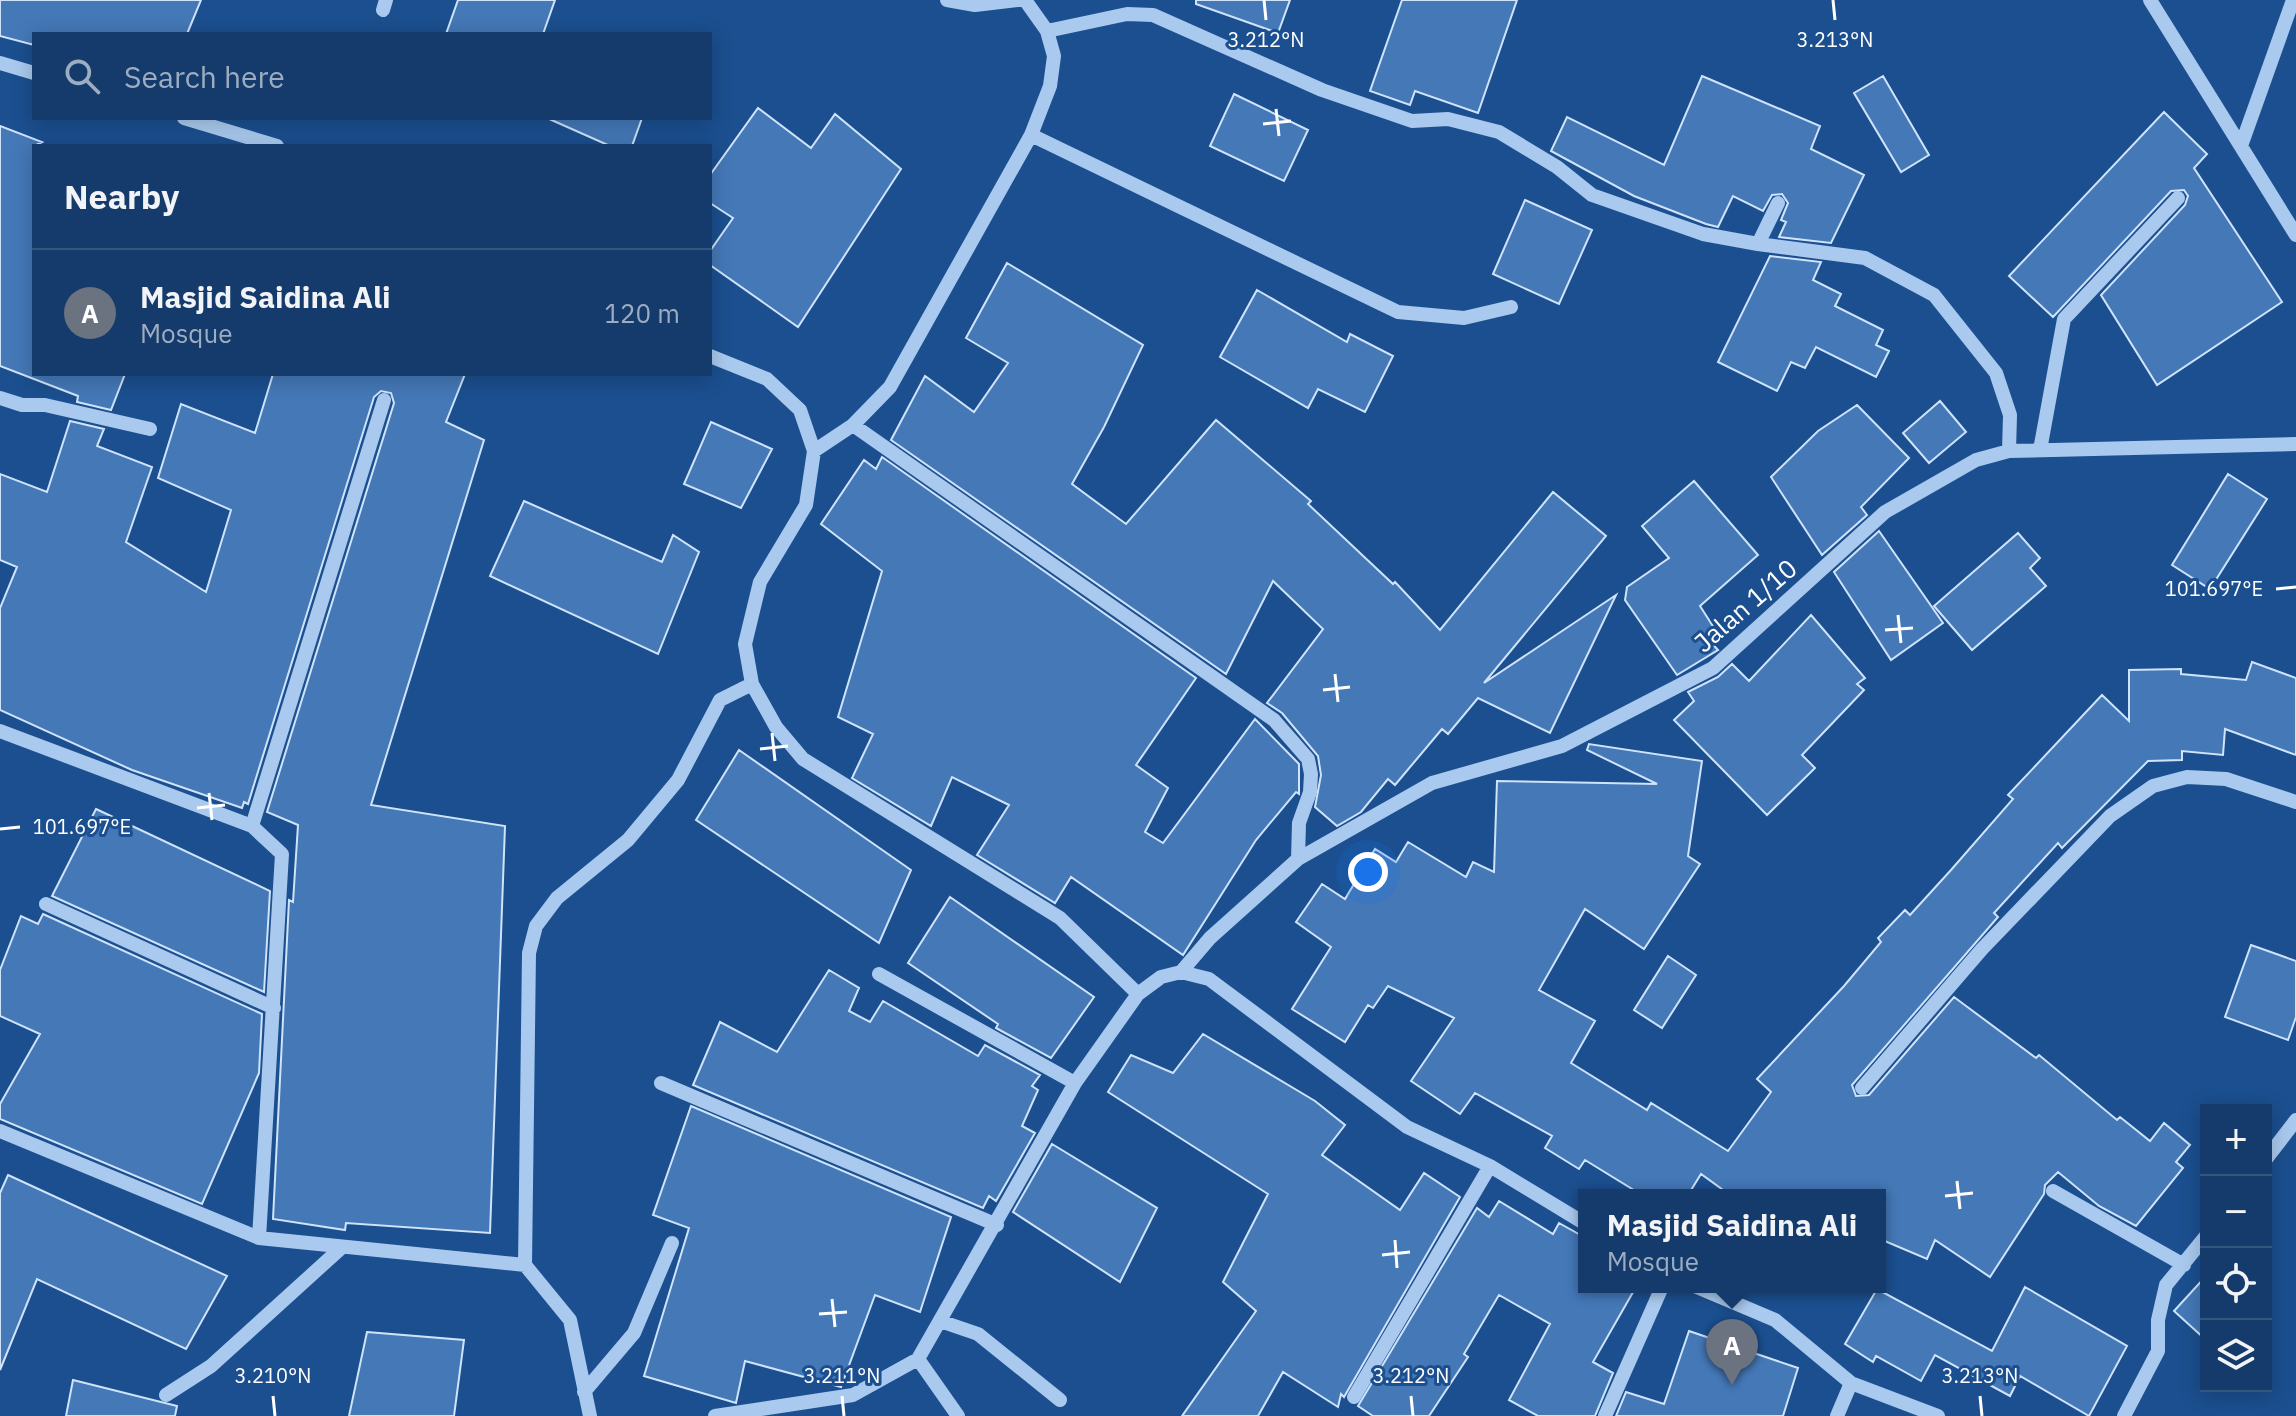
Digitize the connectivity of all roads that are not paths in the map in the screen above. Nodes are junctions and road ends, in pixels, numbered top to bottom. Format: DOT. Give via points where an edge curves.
graph roads {
  1 [pos="947,0"];
  2 [pos="1018,0"];
  3 [pos="1025,0"];
  4 [pos="2150,0"];
  5 [pos="2293,0"];
  6 [pos="1047,31"];
  7 [pos="0,63"];
  8 [pos="32,72"];
  9 [pos="191,120"];
  10 [pos="1031,135"];
  11 [pos="270,144"];
  12 [pos="2241,146"];
  13 [pos="2178,198"];
  14 [pos="1778,203"];
  15 [pos="2296,235"];
  16 [pos="1758,244"];
  17 [pos="1511,307"];
  18 [pos="712,357"];
  19 [pos="0,398"];
  20 [pos="384,400"];
  21 [pos="853,425"];
  22 [pos="150,429"];
  23 [pos="2296,444"];
  24 [pos="2040,450"];
  25 [pos="814,451"];
  26 [pos="2009,451"];
  27 [pos="752,684"];
  28 [pos="0,731"];
  29 [pos="2296,802"];
  30 [pos="252,826"];
  31 [pos="1298,859"];
  32 [pos="46,904"];
  33 [pos="1181,972"];
  34 [pos="879,974"];
  35 [pos="1138,994"];
  36 [pos="274,1008"];
  37 [pos="661,1083"];
  38 [pos="1075,1083"];
  39 [pos="1862,1088"];
  40 [pos="2296,1120"];
  41 [pos="0,1131"];
  42 [pos="2272,1151"];
  43 [pos="1490,1166"];
  44 [pos="2053,1191"];
  45 [pos="1578,1219"];
  46 [pos="997,1225"];
  47 [pos="259,1238"];
  48 [pos="672,1243"];
  49 [pos="2200,1244"];
  50 [pos="340,1249"];
  51 [pos="525,1265"];
  52 [pos="2184,1265"];
  53 [pos="1659,1293"];
  54 [pos="1711,1293"];
  55 [pos="940,1321"];
  56 [pos="918,1359"];
  57 [pos="1851,1383"];
  58 [pos="584,1392"];
  59 [pos="166,1395"];
  60 [pos="1354,1397"];
  61 [pos="1060,1400"];
  62 [pos="793,1411"];
  63 [pos="590,1416"];
  64 [pos="715,1416"];
  65 [pos="958,1416"];
  66 [pos="1605,1416"];
  67 [pos="1837,1416"];
  68 [pos="1938,1416"];
  69 [pos="2124,1416"];
  1 -- 2 [label="street" via="975,5"];
  3 -- 6 [label="street"];
  4 -- 12 [label="street"];
  5 -- 12 [label="street"];
  6 -- 10 [label="street" via="1054,56 1050,86"];
  6 -- 16 [label="street" via="1127,14 1153,15 1322,90 1397,116 1412,121 1448,119 1499,132 1592,195 1703,234"];
  7 -- 8 [label="street"];
  9 -- 11 [label="street"];
  10 -- 17 [label="street" via="1398,312 1464,318"];
  10 -- 21 [label="street" via="890,387"];
  12 -- 15 [label="street"];
  13 -- 24 [label="street" via="2064,319"];
  14 -- 16 [label="street"];
  16 -- 26 [label="street" via="1865,258 1934,295 1996,373 2010,415"];
  18 -- 25 [label="street" via="767,379 800,410"];
  19 -- 22 [label="street"];
  20 -- 30 [label="street"];
  21 -- 25 [label="street"];
  21 -- 31 [label="street" via="1274,720 1308,759 1311,774 1299,823"];
  23 -- 24 [label="street, Jalan 1/10"];
  24 -- 26 [label="street, Jalan 1/10"];
  25 -- 27 [label="street" via="806,505 760,582 745,644"];
  26 -- 31 [label="street, Jalan 1/10" via="1976,460 1885,512 1713,668 1562,746 1432,783"];
  27 -- 35 [label="street" via="776,727 803,759 1060,918"];
  27 -- 51 [label="street" via="720,700 678,780 628,840 557,898 536,926 529,953"];
  28 -- 30 [label="street"];
  29 -- 39 [label="street" via="2226,779 2187,777 2153,786 2110,816 1982,949"];
  30 -- 36 [label="street" via="282,854"];
  31 -- 33 [label="street, Jalan 1/10" via="1210,938"];
  32 -- 36 [label="street"];
  33 -- 35 [label="street" via="1161,977"];
  33 -- 43 [label="street" via="1209,979 1407,1127"];
  34 -- 38 [label="street"];
  35 -- 38 [label="street"];
  36 -- 47 [label="street"];
  37 -- 46 [label="street"];
  38 -- 46 [label="street"];
  40 -- 42 [label="street"];
  41 -- 47 [label="street"];
  43 -- 45 [label="street"];
  43 -- 60 [label="street"];
  44 -- 52 [label="street"];
  46 -- 55 [label="street"];
  47 -- 50 [label="street"];
  48 -- 58 [label="street" via="634,1333"];
  49 -- 52 [label="street"];
  50 -- 51 [label="street"];
  50 -- 59 [label="street" via="211,1366"];
  51 -- 58 [label="street" via="570,1320"];
  52 -- 69 [label="street" via="2166,1285 2158,1351"];
  53 -- 66 [label="street"];
  54 -- 57 [label="street" via="1775,1320"];
  55 -- 56 [label="street"];
  55 -- 61 [label="street" via="978,1334"];
  56 -- 62 [label="street" via="853,1395"];
  56 -- 65 [label="street"];
  57 -- 67 [label="street"];
  57 -- 68 [label="street"];
  58 -- 63 [label="street"];
  62 -- 64 [label="street"];
}
